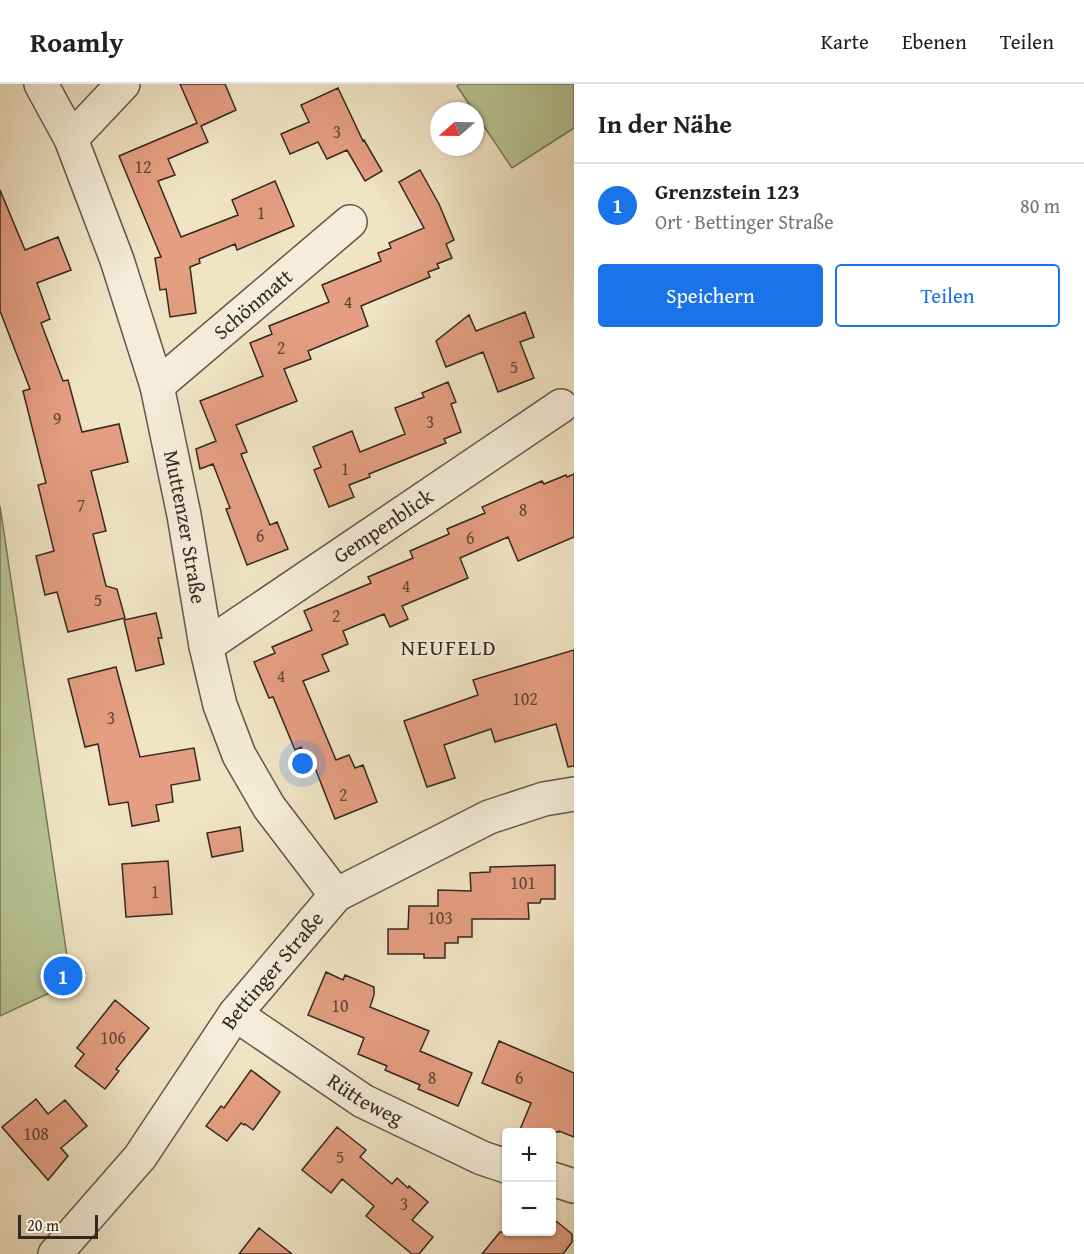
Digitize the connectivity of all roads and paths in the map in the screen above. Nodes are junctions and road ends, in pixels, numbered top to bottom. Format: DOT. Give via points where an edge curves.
graph roads {
  1 [pos="41,84"];
  2 [pos="123,84"];
  3 [pos="70,139"];
  4 [pos="351,222"];
  5 [pos="157,386"];
  6 [pos="561,406"];
  7 [pos="206,646"];
  8 [pos="574,794"];
  9 [pos="336,895"];
  10 [pos="235,1014"];
  11 [pos="502,1164"];
  12 [pos="556,1180"];
  13 [pos="574,1186"];
  14 [pos="55,1254"];
  1 -- 3 [label="street, Muttenzer Straße"];
  2 -- 3 [label="street"];
  3 -- 5 [label="street, Muttenzer Straße" via="117,261"];
  4 -- 5 [label="street, Schönmatt"];
  5 -- 7 [label="street, Muttenzer Straße"];
  6 -- 7 [label="street, Gempenblick"];
  7 -- 9 [label="street, Muttenzer Straße" via="220,705 239,755 269,807"];
  8 -- 9 [label="street, Bettinger Straße" via="544,799 489,817"];
  9 -- 10 [label="street, Bettinger Straße"];
  10 -- 11 [label="street, Rütteweg" via="363,1101"];
  10 -- 14 [label="street, Bettinger Straße" via="140,1157"];
  12 -- 13 [label="street"];
}
